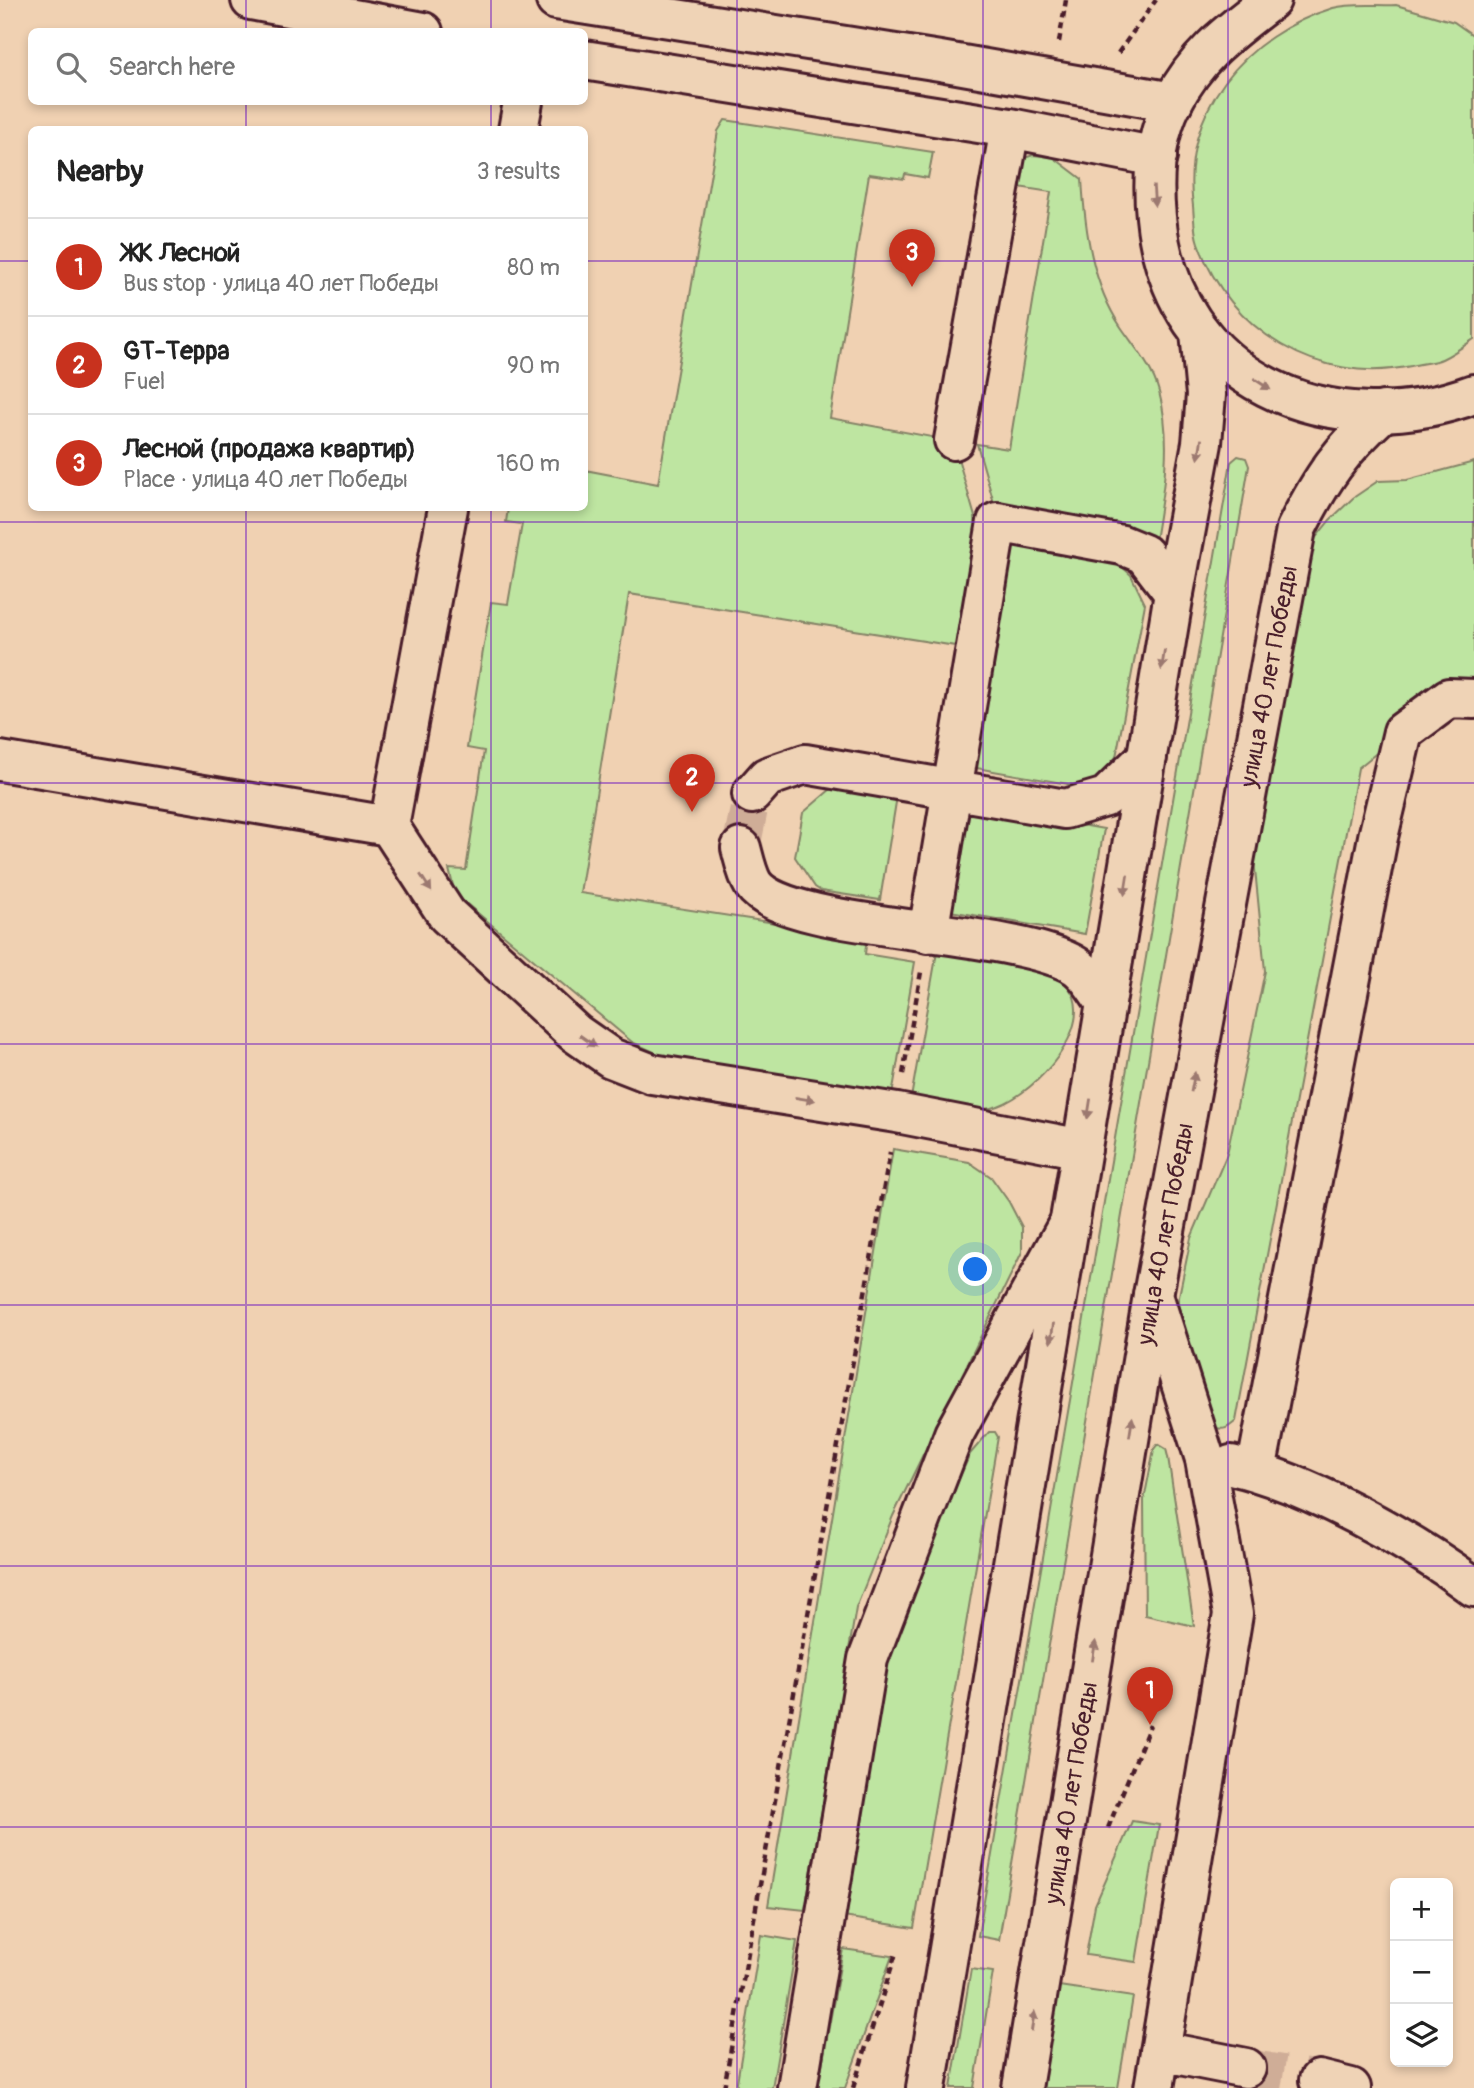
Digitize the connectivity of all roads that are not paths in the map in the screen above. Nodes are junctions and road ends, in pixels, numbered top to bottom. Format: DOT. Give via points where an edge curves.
graph roads {
  1 [pos="251,0"];
  2 [pos="556,0"];
  3 [pos="1240,0"];
  4 [pos="1271,0"];
  5 [pos="361,10"];
  6 [pos="696,11"];
  7 [pos="412,28"];
  8 [pos="1211,46"];
  9 [pos="588,61"];
  10 [pos="1173,102"];
  11 [pos="522,105"];
  12 [pos="519,126"];
  13 [pos="1010,128"];
  14 [pos="1157,157"];
  15 [pos="1200,332"];
  16 [pos="1474,394"];
  17 [pos="1384,411"];
  18 [pos="954,440"];
  19 [pos="447,511"];
  20 [pos="1174,593"];
  21 [pos="1474,699"];
  22 [pos="1147,757"];
  23 [pos="0,761"];
  24 [pos="952,790"];
  25 [pos="752,794"];
  26 [pos="389,826"];
  27 [pos="741,848"];
  28 [pos="928,933"];
  29 [pos="1107,1003"];
  30 [pos="1082,1149"];
  31 [pos="1070,1220"];
  32 [pos="1153,1295"];
  33 [pos="1205,1459"];
  34 [pos="1256,1471"];
  35 [pos="1474,1587"];
  36 [pos="1246,2068"];
  37 [pos="1157,2070"];
  38 [pos="797,2088"];
  39 [pos="926,2088"];
  40 [pos="1022,2088"];
  1 -- 5 [label="main road"];
  2 -- 6 [label="main road"];
  3 -- 8 [label="main road"];
  4 -- 8 [label="main road"];
  5 -- 7 [label="main road"];
  6 -- 10 [label="main road"];
  8 -- 10 [label="main road"];
  9 -- 13 [label="main road"];
  10 -- 14 [label="main road" via="1162,127"];
  11 -- 12 [label="main road"];
  13 -- 14 [label="main road"];
  13 -- 18 [label="main road"];
  14 -- 15 [label="main road, one-way" via="1153,187 1158,240 1174,292"];
  15 -- 17 [label="main road, one-way" via="1231,364 1280,396 1339,411"];
  15 -- 20 [label="main road, one-way" via="1206,395 1203,431"];
  16 -- 17 [label="main road" via="1418,410"];
  32 -- 17 [label="main road, улица 40 лет Победы, one-way" via="1296,529 1318,484 1346,446"];
  19 -- 26 [label="main road"];
  20 -- 22 [label="main road, one-way"];
  20 -- 24 [label="main road" via="1144,554 1122,545 997,522"];
  21 -- 34 [label="main road" via="1449,698 1403,732 1378,837"];
  22 -- 24 [label="main road" via="1106,797 1065,809"];
  22 -- 29 [label="main road, one-way"];
  23 -- 26 [label="main road"];
  24 -- 25 [label="main road" via="805,764 767,778"];
  24 -- 28 [label="main road"];
  26 -- 30 [label="main road, one-way" via="447,915 575,1032 611,1058 652,1074"];
  27 -- 28 [label="main road" via="753,884 779,904"];
  28 -- 29 [label="main road" via="1033,948 1078,967"];
  29 -- 30 [label="main road, one-way"];
  30 -- 31 [label="main road"];
  31 -- 38 [label="main road" via="954,1434 868,1660"];
  31 -- 39 [label="main road, one-way"];
  32 -- 33 [label="main road"];
  40 -- 32 [label="main road, улица 40 лет Победы, one-way"];
  33 -- 34 [label="main road"];
  33 -- 37 [label="main road" via="1234,1614"];
  34 -- 35 [label="main road" via="1371,1522"];
  36 -- 37 [label="main road"];
}
